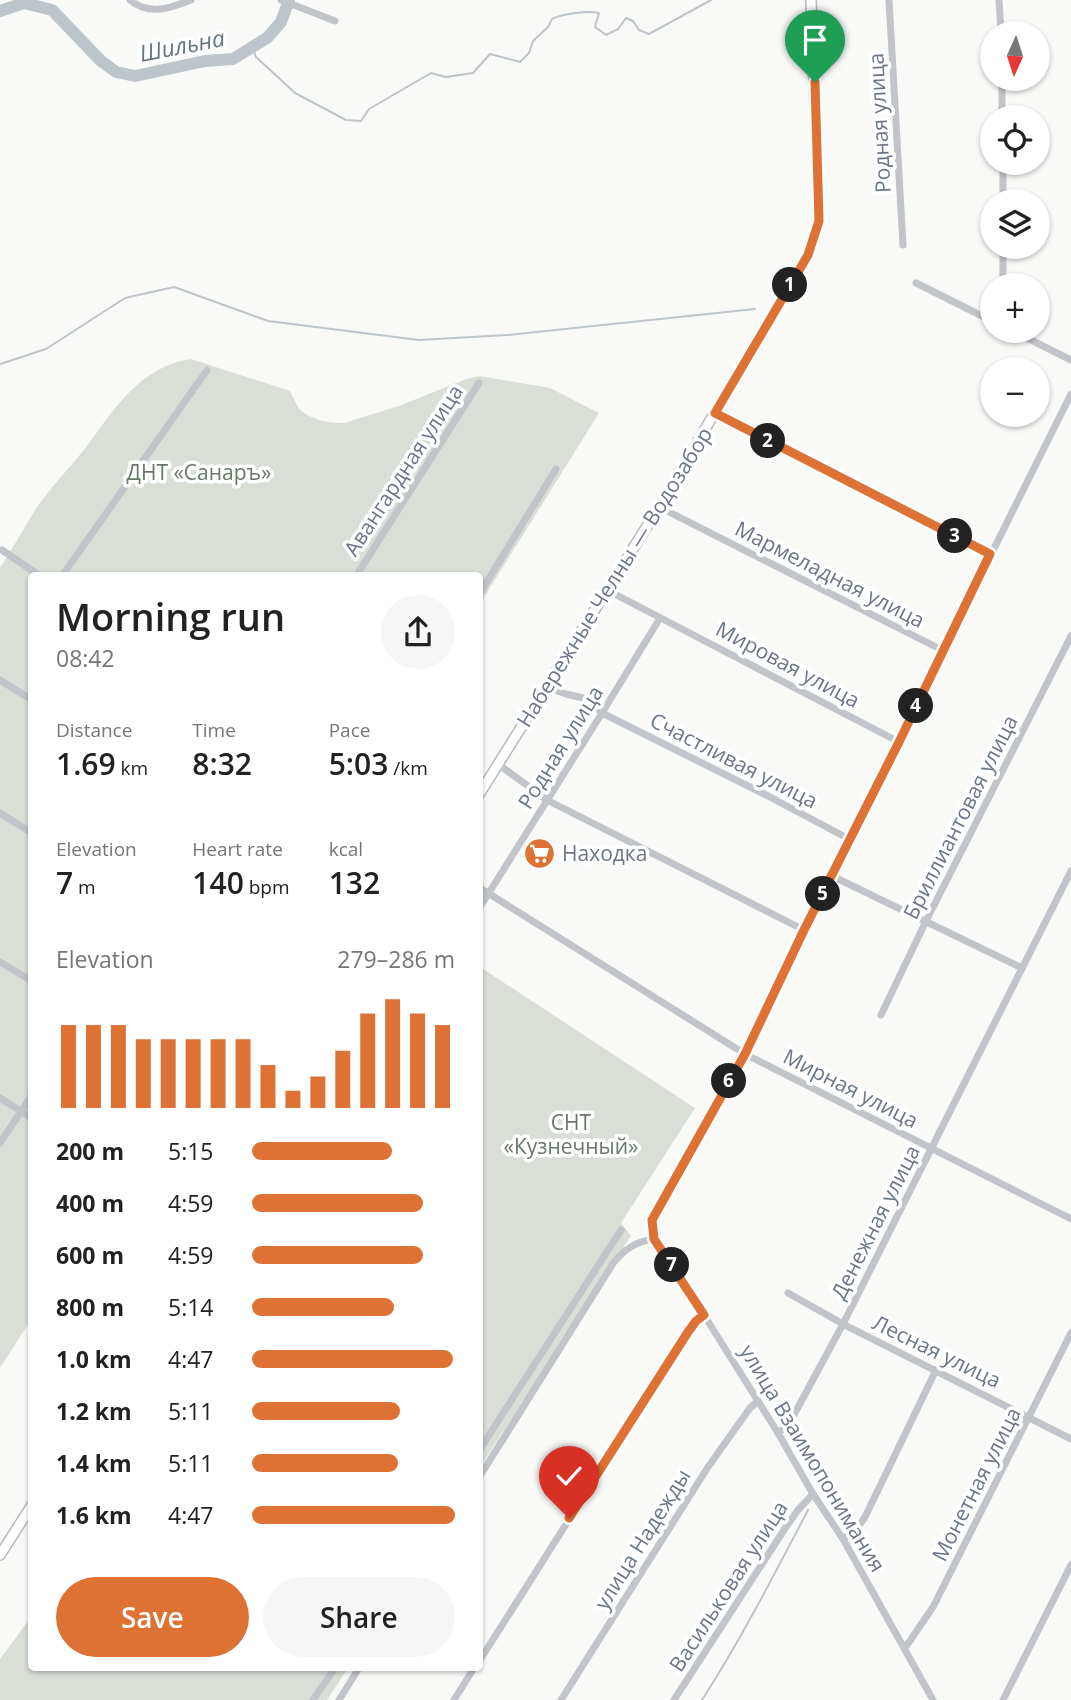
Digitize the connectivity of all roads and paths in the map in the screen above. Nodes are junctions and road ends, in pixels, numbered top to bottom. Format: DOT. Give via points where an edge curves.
graph roads {
  1 [pos="130,0"];
  2 [pos="191,0"];
  3 [pos="281,0"];
  4 [pos="811,0"];
  5 [pos="889,0"];
  6 [pos="999,0"];
  7 [pos="1000,21"];
  8 [pos="335,22"];
  9 [pos="903,245"];
  10 [pos="916,283"];
  11 [pos="980,314"];
  12 [pos="1037,343"];
  13 [pos="1071,360"];
  14 [pos="207,370"];
  15 [pos="479,383"];
  16 [pos="1071,394"];
  17 [pos="715,413"];
  18 [pos="556,469"];
  19 [pos="659,507"];
  20 [pos="2,551"];
  21 [pos="990,554"];
  22 [pos="34,572"];
  23 [pos="65,572"];
  24 [pos="359,572"];
  25 [pos="483,588"];
  26 [pos="607,590"];
  27 [pos="660,618"];
  28 [pos="1071,636"];
  29 [pos="944,650"];
  30 [pos="0,680"];
  31 [pos="547,687"];
  32 [pos="28,698"];
  33 [pos="602,713"];
  34 [pos="899,742"];
  35 [pos="498,764"];
  36 [pos="483,788"];
  37 [pos="547,800"];
  38 [pos="0,813"];
  39 [pos="28,830"];
  40 [pos="849,839"];
  41 [pos="1071,871"];
  42 [pos="832,876"];
  43 [pos="483,890"];
  44 [pos="488,894"];
  45 [pos="483,902"];
  46 [pos="926,921"];
  47 [pos="804,930"];
  48 [pos="0,962"];
  49 [pos="1022,968"];
  50 [pos="28,979"];
  51 [pos="881,1015"];
  52 [pos="745,1054"];
  53 [pos="0,1098"];
  54 [pos="28,1101"];
  55 [pos="21,1112"];
  56 [pos="28,1116"];
  57 [pos="0,1143"];
  58 [pos="932,1147"];
  59 [pos="1071,1219"];
  60 [pos="621,1230"];
  61 [pos="654,1239"];
  62 [pos="788,1293"];
  63 [pos="704,1315"];
  64 [pos="842,1324"];
  65 [pos="1071,1333"];
  66 [pos="936,1370"];
  67 [pos="758,1401"];
  68 [pos="1030,1417"];
  69 [pos="778,1433"];
  70 [pos="1071,1439"];
  71 [pos="483,1444"];
  72 [pos="483,1471"];
  73 [pos="813,1494"];
  74 [pos="28,1511"];
  75 [pos="843,1539"];
  76 [pos="0,1555"];
  77 [pos="1071,1565"];
  78 [pos="905,1648"];
  79 [pos="483,1655"];
  80 [pos="333,1671"];
  81 [pos="357,1671"];
  82 [pos="472,1671"];
  83 [pos="313,1700"];
  84 [pos="339,1700"];
  85 [pos="454,1700"];
  86 [pos="561,1700"];
  87 [pos="674,1700"];
  88 [pos="933,1700"];
  89 [pos="1003,1700"];
  1 -- 2 [label="street" via="152,10"];
  3 -- 8 [label="street"];
  4 -- 17 [label="main road, Набережные Челны — Водозабор" via="819,221 808,255"];
  5 -- 9 [label="street, Родная улица"];
  6 -- 7 [label="street"];
  10 -- 11 [label="street"];
  12 -- 13 [label="street"];
  14 -- 23 [label="street"];
  15 -- 24 [label="street, Авангардная улица"];
  16 -- 21 [label="street"];
  17 -- 19 [label="main road, Набережные Челны — Водозабор"];
  17 -- 21 [label="street"];
  18 -- 25 [label="street"];
  19 -- 26 [label="main road, Набережные Челны — Водозабор"];
  19 -- 29 [label="street, Мармеладная улица"];
  20 -- 22 [label="street"];
  21 -- 29 [label="street"];
  26 -- 27 [label="street, Мировая улица"];
  26 -- 31 [label="main road, Набережные Челны — Водозабор"];
  27 -- 33 [label="street, Родная улица"];
  27 -- 34 [label="street, Мировая улица"];
  28 -- 46 [label="street, Бриллиантовая улица"];
  29 -- 34 [label="street"];
  30 -- 32 [label="street"];
  31 -- 33 [label="street, Счастливая улица" via="588,699"];
  31 -- 35 [label="main road, Набережные Челны — Водозабор"];
  33 -- 37 [label="street, Родная улица"];
  33 -- 40 [label="street, Счастливая улица"];
  34 -- 40 [label="street"];
  35 -- 36 [label="main road, Набережные Челны — Водозабор"];
  35 -- 37 [label="street"];
  37 -- 44 [label="street, Родная улица"];
  37 -- 47 [label="street"];
  38 -- 39 [label="street"];
  40 -- 42 [label="street"];
  41 -- 49 [label="street, Денежная улица"];
  42 -- 46 [label="street"];
  42 -- 47 [label="street"];
  43 -- 44 [label="street, Мирная улица"];
  44 -- 45 [label="street, Родная улица"];
  44 -- 52 [label="street, Мирная улица"];
  46 -- 49 [label="street"];
  46 -- 51 [label="street, Бриллиантовая улица"];
  47 -- 52 [label="street"];
  48 -- 50 [label="street"];
  49 -- 58 [label="street, Денежная улица"];
  52 -- 58 [label="street, Мирная улица"];
  52 -- 61 [label="street" via="652,1220"];
  53 -- 55 [label="street"];
  54 -- 55 [label="street"];
  55 -- 56 [label="street"];
  55 -- 57 [label="street"];
  58 -- 59 [label="street, Мирная улица"];
  58 -- 64 [label="street, Денежная улица"];
  60 -- 71 [label="street"];
  61 -- 63 [label="street, улица Взаимопонимания"];
  61 -- 72 [label="street" via="629,1247 614,1262"];
  62 -- 64 [label="street, Лесная улица"];
  63 -- 67 [label="street, улица Взаимопонимания"];
  63 -- 79 [label="street" via="688,1332"];
  64 -- 66 [label="street, Лесная улица"];
  64 -- 69 [label="street, Денежная улица" via="789,1424"];
  65 -- 68 [label="street, Монетная улица"];
  66 -- 68 [label="street, Лесная улица"];
  66 -- 75 [label="street" via="865,1517"];
  67 -- 69 [label="street, улица Взаимопонимания"];
  67 -- 86 [label="street, улица Надежды" via="708,1467"];
  68 -- 70 [label="street, Лесная улица"];
  68 -- 78 [label="street, Монетная улица" via="933,1607"];
  69 -- 73 [label="street, улица Взаимопонимания"];
  73 -- 75 [label="street, улица Взаимопонимания"];
  73 -- 87 [label="street, Васильковая улица" via="784,1530"];
  74 -- 76 [label="main road"];
  75 -- 78 [label="street, улица Взаимопонимания"];
  77 -- 89 [label="street"];
  78 -- 88 [label="street, улица Взаимопонимания"];
  80 -- 83 [label="street"];
  81 -- 84 [label="street"];
  82 -- 85 [label="street"];
}
